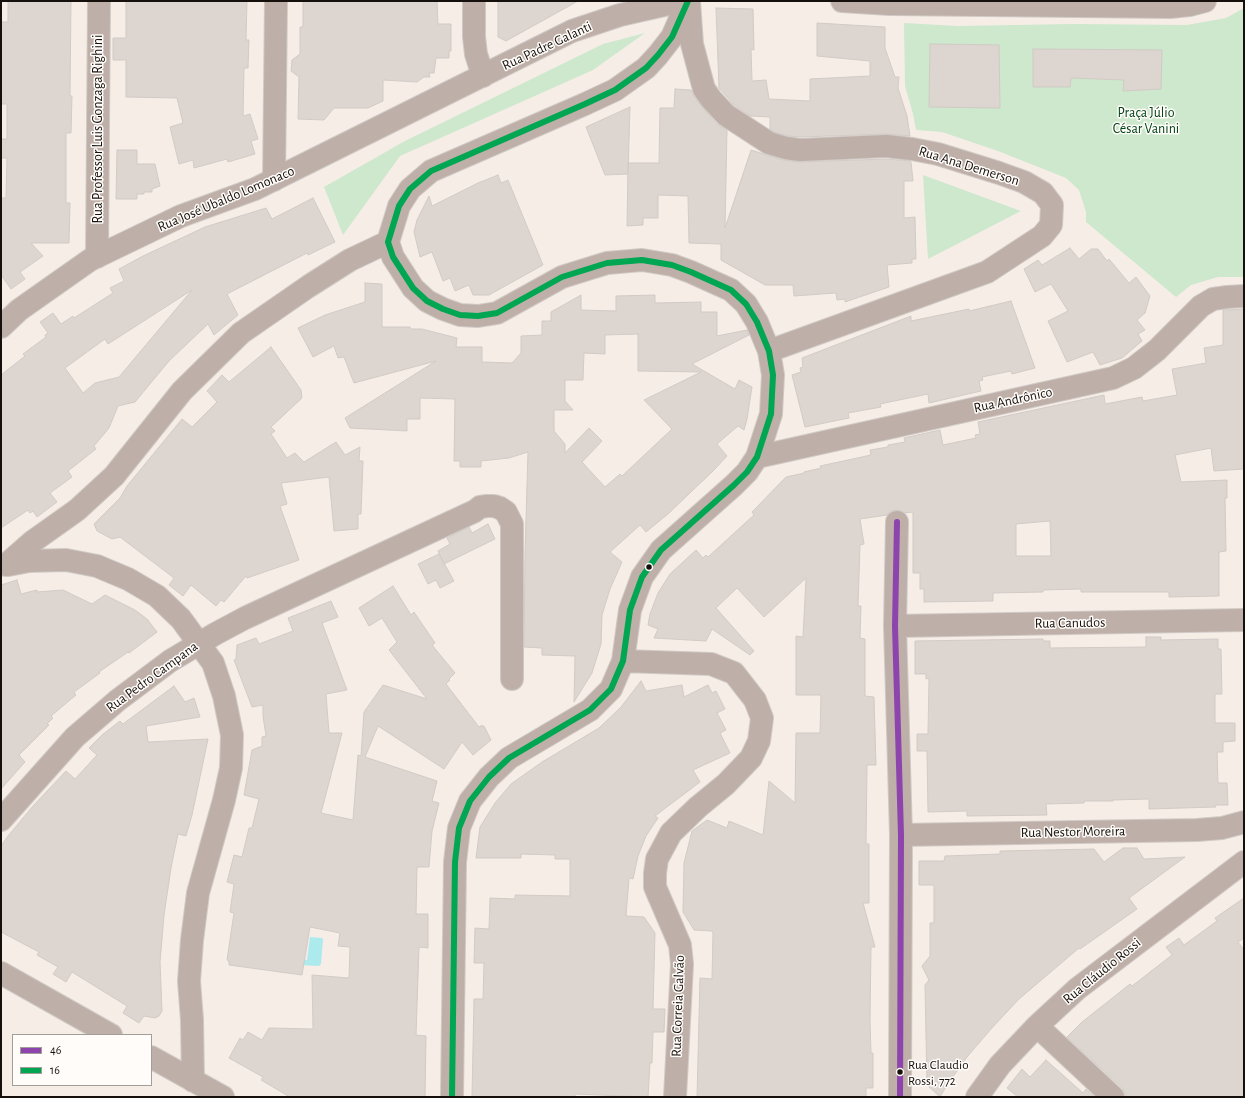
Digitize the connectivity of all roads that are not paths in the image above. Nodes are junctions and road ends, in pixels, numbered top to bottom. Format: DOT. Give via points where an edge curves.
graph roads {
  1 [pos="99,1"];
  2 [pos="276,1"];
  3 [pos="474,1"];
  4 [pos="682,1"];
  5 [pos="689,1"];
  6 [pos="842,1"];
  7 [pos="1205,1"];
  8 [pos="1070,4"];
  9 [pos="482,76"];
  10 [pos="274,180"];
  11 [pos="388,242"];
  12 [pos="97,257"];
  13 [pos="1244,296"];
  14 [pos="1,327"];
  15 [pos="769,351"];
  16 [pos="757,457"];
  17 [pos="897,522"];
  18 [pos="4,565"];
  19 [pos="1244,620"];
  20 [pos="895,626"];
  21 [pos="198,643"];
  22 [pos="623,661"];
  23 [pos="512,679"];
  24 [pos="1,820"];
  25 [pos="1244,822"];
  26 [pos="900,835"];
  27 [pos="1244,862"];
  28 [pos="1,973"];
  29 [pos="1037,1026"];
  30 [pos="110,1034"];
  31 [pos="152,1058"];
  32 [pos="193,1081"];
  33 [pos="223,1097"];
  34 [pos="452,1097"];
  35 [pos="675,1097"];
  36 [pos="900,1097"];
  37 [pos="977,1097"];
  38 [pos="1113,1097"];
  1 -- 12 [label="street, Rua Professor Luis Gonzaga Righini"];
  2 -- 10 [label="street"];
  3 -- 9 [label="street" via="474,43"];
  4 -- 9 [label="street, Rua Padre Galanti" via="620,15 572,31"];
  5 -- 11 [label="street" via="672,37 658,55 646,68 615,90 431,171 410,189 399,206"];
  5 -- 15 [label="street, Rua Ana Demerson" via="692,44 704,89 726,115 769,143 800,150 886,146 938,154 1024,182 1043,193 1052,205 1052,225 1042,236 987,272"];
  6 -- 8 [label="street" via="889,4"];
  7 -- 8 [label="street" via="1170,7"];
  9 -- 10 [label="street, Rua José Ubaldo Lomonaco"];
  10 -- 12 [label="street, Rua José Ubaldo Lomonaco" via="255,190 181,216"];
  11 -- 15 [label="street" via="392,257 413,288 427,301 460,315 496,313 562,277 607,263 642,260 672,265 731,290 746,304"];
  11 -- 18 [label="street" via="350,260 242,333 182,391 114,476 77,510"];
  12 -- 14 [label="street, Rua José Ubaldo Lomonaco" via="19,310"];
  13 -- 16 [label="street, Rua Andrônico" via="1213,299 1201,306 1157,350 1134,368 1113,378"];
  15 -- 16 [label="street" via="773,375 772,414"];
  16 -- 22 [label="street" via="748,472 661,550 642,577 630,610"];
  17 -- 20 [label="street"];
  18 -- 21 [label="street" via="28,561 66,560 97,566 128,579 157,596 181,619"];
  19 -- 20 [label="street, Rua Canudos"];
  20 -- 26 [label="street"];
  21 -- 23 [label="street, Rua Pedro Campana" via="245,618 480,507 494,506 506,512 512,524"];
  21 -- 24 [label="street, Rua Pedro Campana" via="118,700 75,737"];
  21 -- 32 [label="street" via="213,663 224,696 232,735 231,768 198,893 192,940 189,982"];
  22 -- 34 [label="street" via="611,689 590,710 509,758 489,777 470,801 459,828 456,862"];
  22 -- 35 [label="street, Rua Correia Galvão" via="711,664 734,673 755,700 762,718 759,741 751,758 726,784 671,832 657,859 655,887 680,945 682,964"];
  25 -- 26 [label="street, Rua Nestor Moreira" via="1222,828 1197,830"];
  26 -- 36 [label="street"];
  27 -- 29 [label="street, Rua Cláudio Rossi" via="1077,989"];
  28 -- 30 [label="street"];
  29 -- 37 [label="street, Rua Cláudio Rossi" via="1000,1065"];
  29 -- 38 [label="street"];
  31 -- 32 [label="street"];
  32 -- 33 [label="street"];
}
